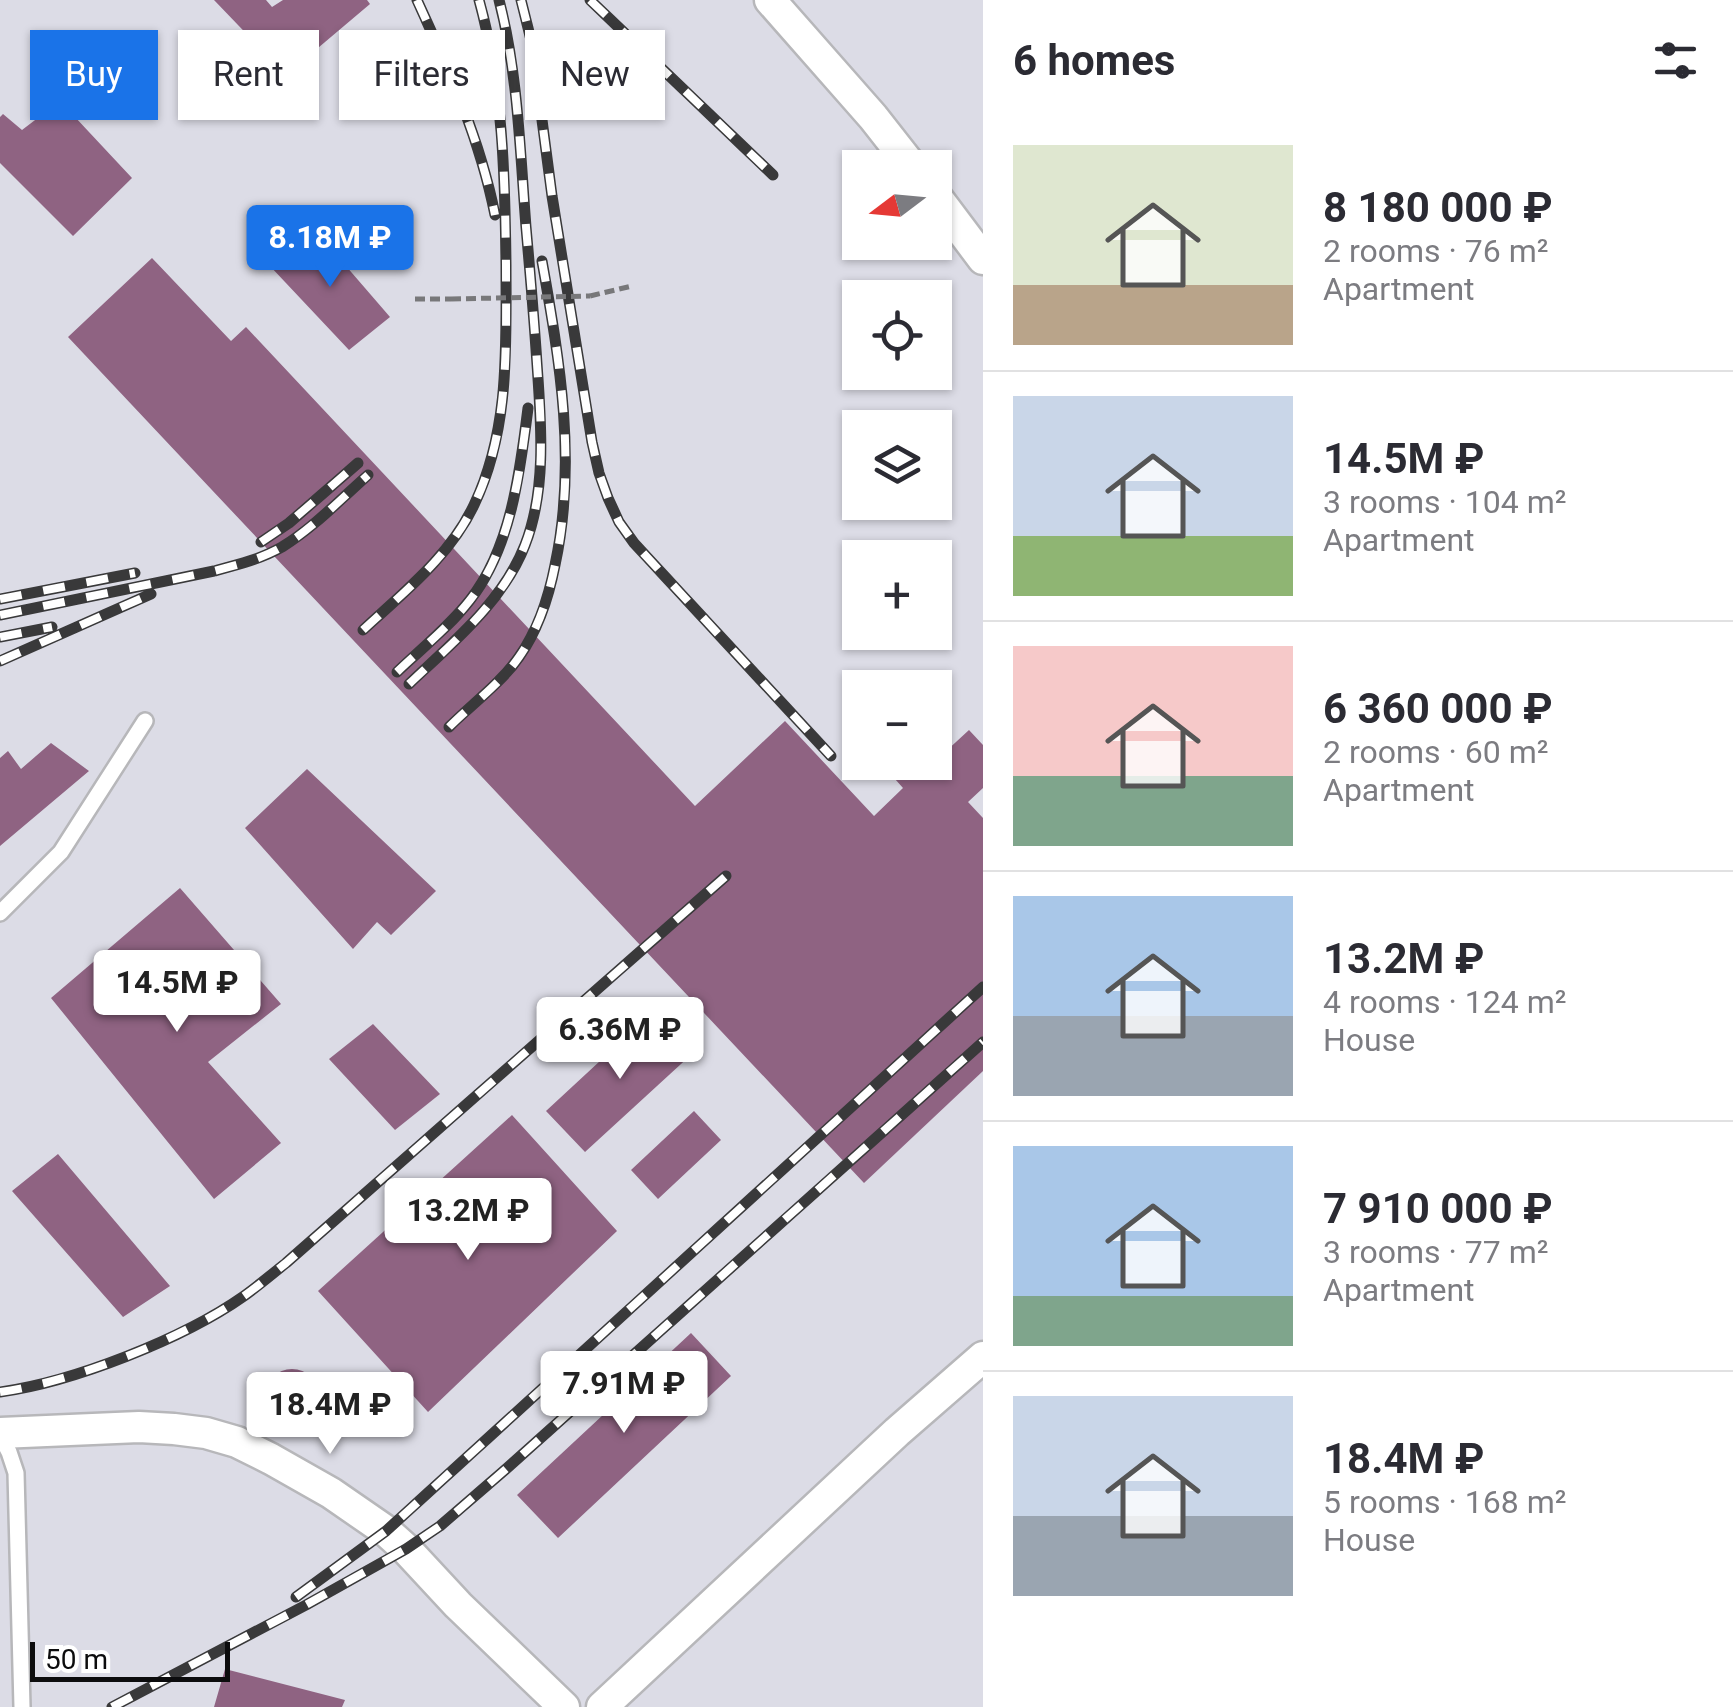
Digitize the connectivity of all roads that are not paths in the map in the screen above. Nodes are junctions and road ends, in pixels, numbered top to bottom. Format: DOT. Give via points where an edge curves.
graph roads {
  1 [pos="770,0"];
  2 [pos="899,150"];
  3 [pos="952,218"];
  4 [pos="983,259"];
  5 [pos="145,720"];
  6 [pos="0,913"];
  7 [pos="983,1356"];
  8 [pos="0,1434"];
  9 [pos="22,1707"];
  10 [pos="564,1707"];
  11 [pos="602,1707"];
  1 -- 2 [label="street"];
  3 -- 4 [label="street"];
  5 -- 6 [label="lane" via="61,852"];
  7 -- 11 [label="street"];
  8 -- 9 [label="lane" via="16,1473"];
  8 -- 10 [label="street" via="139,1427 237,1442 386,1531"];
}
